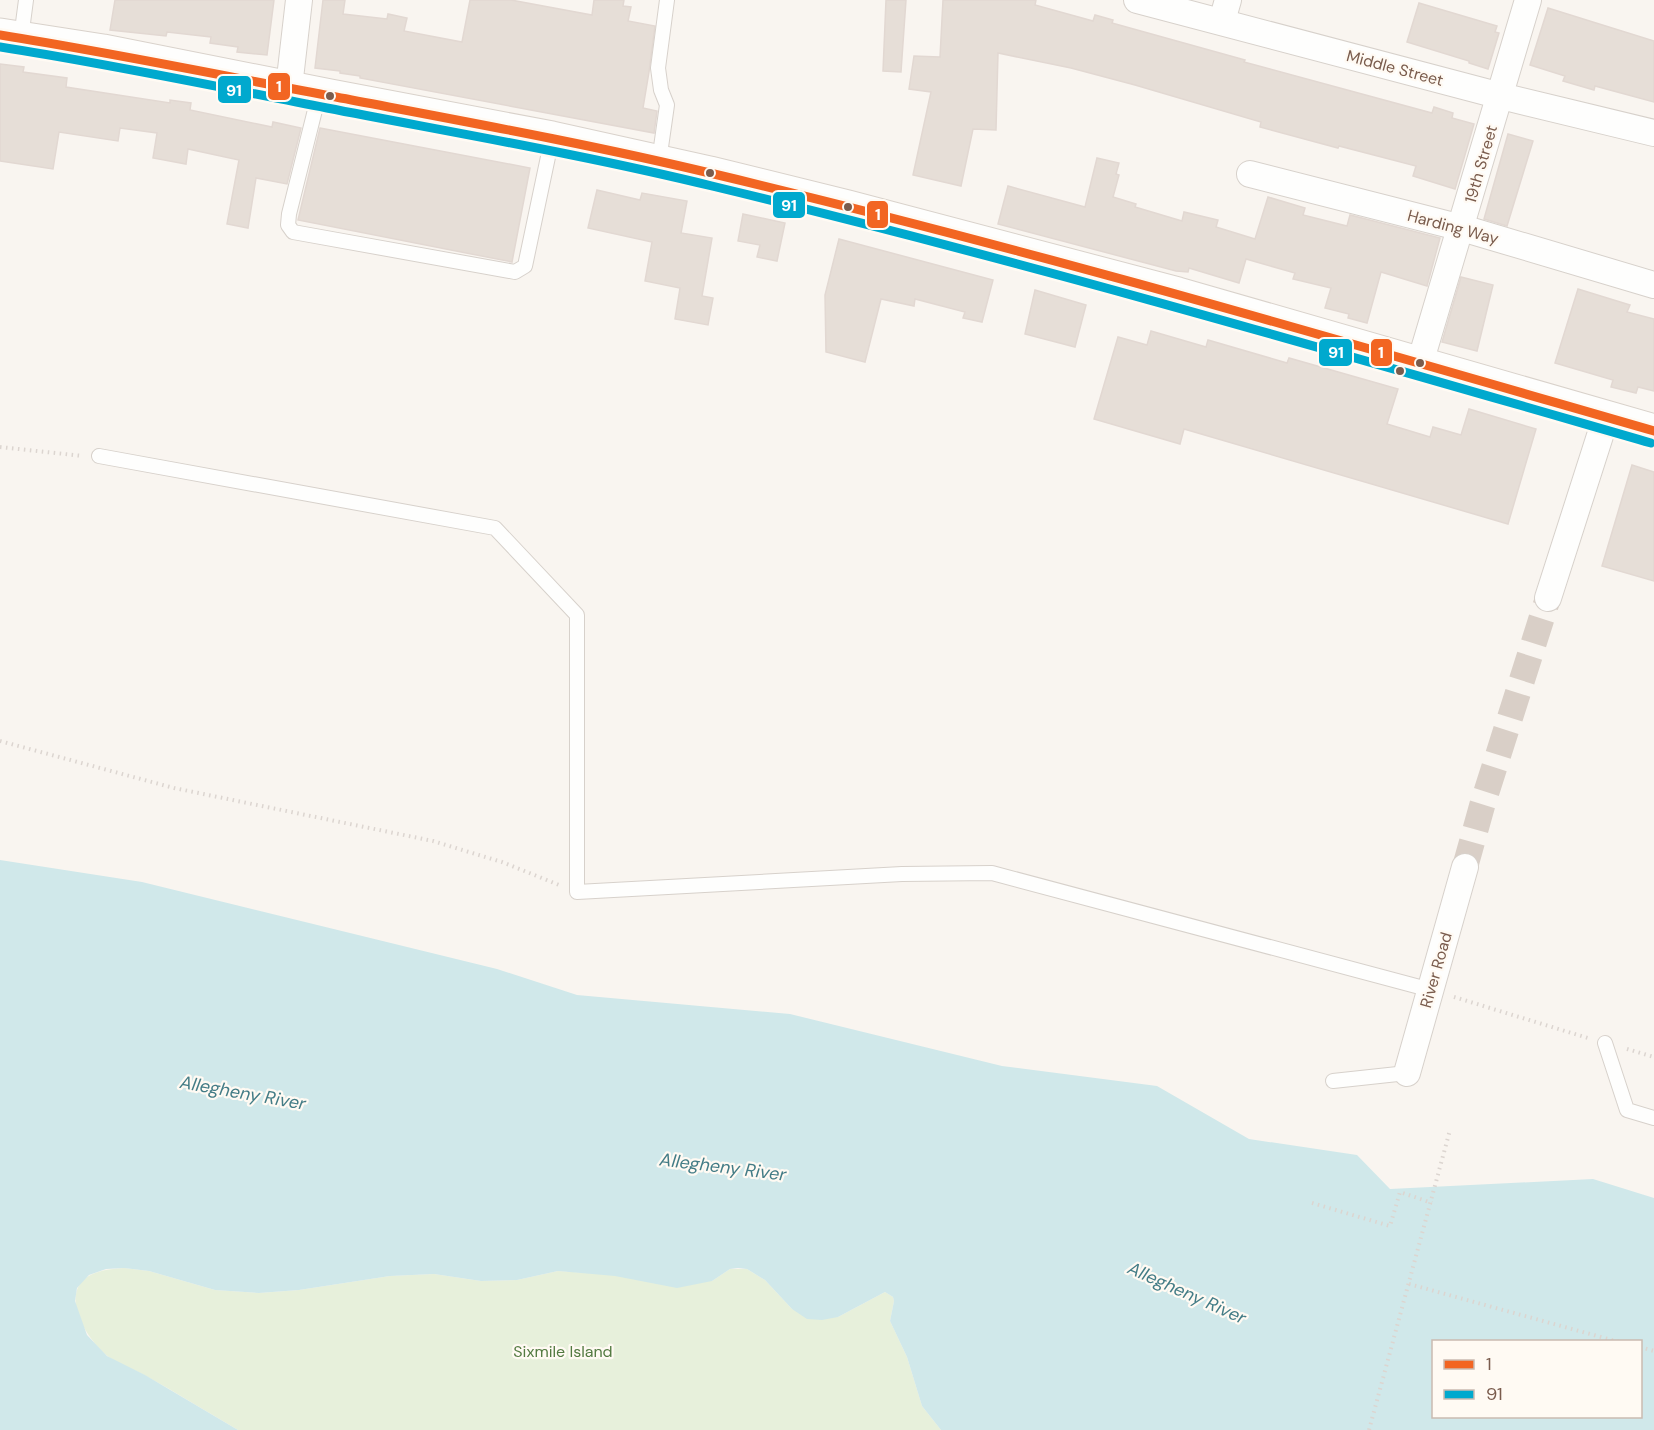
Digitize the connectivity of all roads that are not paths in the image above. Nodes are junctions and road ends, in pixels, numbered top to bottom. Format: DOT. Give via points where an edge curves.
graph roads {
  1 [pos="26,0"];
  2 [pos="299,0"];
  3 [pos="667,0"];
  4 [pos="1137,0"];
  5 [pos="1528,0"];
  6 [pos="1225,10"];
  7 [pos="10,37"];
  8 [pos="304,91"];
  9 [pos="1501,96"];
  10 [pos="1654,133"];
  11 [pos="552,138"];
  12 [pos="659,161"];
  13 [pos="1250,174"];
  14 [pos="1462,228"];
  15 [pos="1654,285"];
  16 [pos="1420,363"];
  17 [pos="1606,417"];
  18 [pos="1654,431"];
  19 [pos="99,456"];
  20 [pos="1548,598"];
  21 [pos="1465,867"];
  22 [pos="1431,990"];
  23 [pos="1605,1043"];
  24 [pos="1407,1073"];
  25 [pos="1333,1081"];
  26 [pos="1654,1118"];
  1 -- 7 [label="lane"];
  2 -- 8 [label="street"];
  3 -- 12 [label="lane" via="658,68 667,105"];
  4 -- 6 [label="street, Middle Street"];
  5 -- 9 [label="street, 19th Street"];
  6 -- 9 [label="street, Middle Street"];
  7 -- 8 [label="main road" via="103,51"];
  8 -- 11 [label="main road"];
  8 -- 11 [label="lane" via="288,225 293,232 515,272 525,266"];
  9 -- 10 [label="street, Middle Street"];
  9 -- 14 [label="street, 19th Street"];
  11 -- 12 [label="main road"];
  12 -- 16 [label="main road" via="1178,294"];
  13 -- 14 [label="street, Harding Way"];
  14 -- 15 [label="street, Harding Way"];
  14 -- 16 [label="street, 19th Street"];
  16 -- 17 [label="main road"];
  17 -- 18 [label="main road"];
  17 -- 20 [label="street"];
  19 -- 22 [label="lane" via="495,528 577,615 577,892 902,874 992,873"];
  21 -- 22 [label="street, River Road"];
  22 -- 24 [label="street, River Road"];
  23 -- 26 [label="lane" via="1628,1110"];
  24 -- 25 [label="lane"];
}
